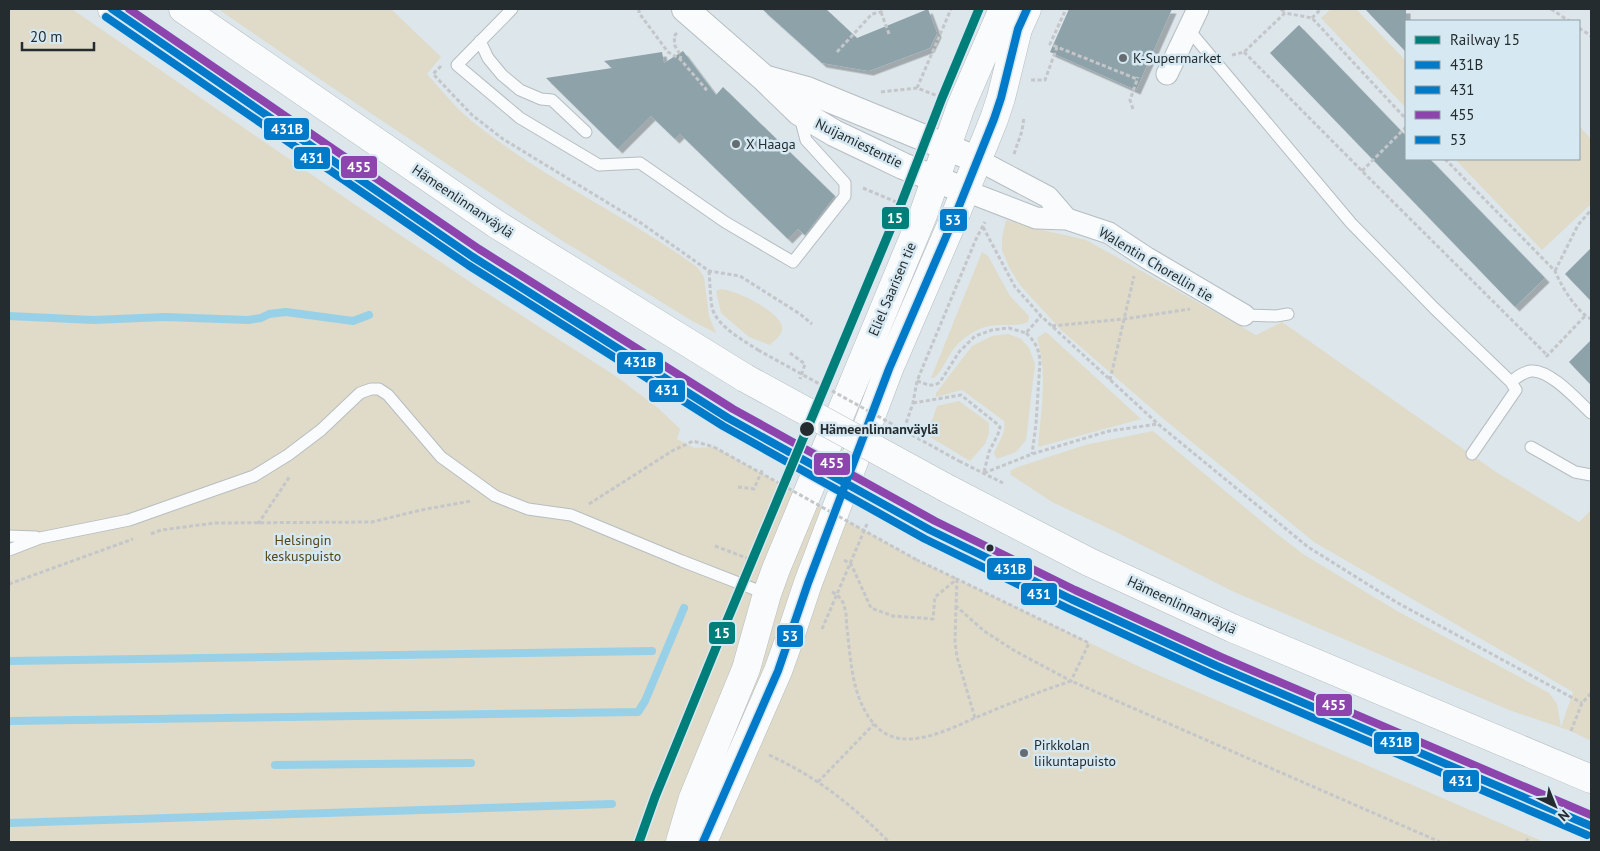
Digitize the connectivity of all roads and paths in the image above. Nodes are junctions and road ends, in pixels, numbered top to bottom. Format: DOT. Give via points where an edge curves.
graph roads {
  1 [pos="112,9"];
  2 [pos="183,9"];
  3 [pos="512,9"];
  4 [pos="639,9"];
  5 [pos="951,9"];
  6 [pos="1003,9"];
  7 [pos="1027,9"];
  8 [pos="1066,9"];
  9 [pos="1198,9"];
  10 [pos="1281,9"];
  11 [pos="1321,9"];
  12 [pos="1551,9"];
  13 [pos="883,10"];
  14 [pos="1285,13"];
  15 [pos="1312,18"];
  16 [pos="682,20"];
  17 [pos="1568,20"];
  18 [pos="1188,29"];
  19 [pos="1580,29"];
  20 [pos="889,34"];
  21 [pos="1591,36"];
  22 [pos="480,41"];
  23 [pos="1057,47"];
  24 [pos="836,52"];
  25 [pos="1244,52"];
  26 [pos="1227,56"];
  27 [pos="680,59"];
  28 [pos="1167,74"];
  29 [pos="435,76"];
  30 [pos="764,78"];
  31 [pos="1025,80"];
  32 [pos="917,88"];
  33 [pos="703,92"];
  34 [pos="1133,109"];
  35 [pos="799,112"];
  36 [pos="1405,118"];
  37 [pos="1405,128"];
  38 [pos="586,132"];
  39 [pos="947,146"];
  40 [pos="978,160"];
  41 [pos="1446,160"];
  42 [pos="1362,171"];
  43 [pos="936,178"];
  44 [pos="862,188"];
  45 [pos="966,190"];
  46 [pos="1591,210"];
  47 [pos="923,215"];
  48 [pos="1067,219"];
  49 [pos="1140,253"];
  50 [pos="709,271"];
  51 [pos="1555,271"];
  52 [pos="1225,304"];
  53 [pos="1288,314"];
  54 [pos="1244,315"];
  55 [pos="1040,316"];
  56 [pos="1585,316"];
  57 [pos="1124,319"];
  58 [pos="1591,319"];
  59 [pos="812,324"];
  60 [pos="1051,326"];
  61 [pos="1026,333"];
  62 [pos="1547,355"];
  63 [pos="1533,371"];
  64 [pos="1110,380"];
  65 [pos="917,381"];
  66 [pos="1510,382"];
  67 [pos="912,404"];
  68 [pos="1591,413"];
  69 [pos="1158,424"];
  70 [pos="900,440"];
  71 [pos="1531,447"];
  72 [pos="1032,454"];
  73 [pos="1472,454"];
  74 [pos="984,473"];
  75 [pos="1591,475"];
  76 [pos="1003,483"];
  77 [pos="495,496"];
  78 [pos="571,515"];
  79 [pos="869,520"];
  80 [pos="9,536"];
  81 [pos="144,536"];
  82 [pos="40,538"];
  83 [pos="136,538"];
  84 [pos="9,550"];
  85 [pos="837,557"];
  86 [pos="851,564"];
  87 [pos="957,579"];
  88 [pos="9,584"];
  89 [pos="767,594"];
  90 [pos="838,595"];
  91 [pos="956,606"];
  92 [pos="822,630"];
  93 [pos="1071,681"];
  94 [pos="1591,693"];
  95 [pos="1582,703"];
  96 [pos="975,718"];
  97 [pos="874,724"];
  98 [pos="1570,731"];
  99 [pos="764,753"];
  100 [pos="1591,778"];
  101 [pos="818,782"];
  102 [pos="1591,826"];
  103 [pos="1529,837"];
  104 [pos="680,842"];
  105 [pos="704,842"];
  106 [pos="889,842"];
  107 [pos="1440,842"];
  108 [pos="1526,842"];
  1 -- 102 [label="main road, bridge" via="473,257 728,418 930,530 1217,666"];
  2 -- 100 [label="main road, Hämeenlinnanväylä, bridge" via="496,224 745,378 1089,562 1232,628"];
  3 -- 22 [label="lane"];
  4 -- 27 [label="path" via="668,52"];
  5 -- 32 [label="path"];
  6 -- 39 [label="main road, Eliel Saarisen tie" via="972,77"];
  7 -- 40 [label="main road, Eliel Saarisen tie"];
  8 -- 23 [label="path" via="1050,44"];
  9 -- 18 [label="street"];
  10 -- 14 [label="path"];
  11 -- 15 [label="path"];
  12 -- 17 [label="path"];
  13 -- 20 [label="path"];
  13 -- 24 [label="path" via="872,14"];
  14 -- 15 [label="path"];
  14 -- 25 [label="path"];
  15 -- 36 [label="path"];
  16 -- 27 [label="path" via="674,36"];
  16 -- 30 [label="street, Nuijamiestentie"];
  18 -- 28 [label="street"];
  18 -- 66 [label="lane" via="1351,223"];
  19 -- 21 [label="path"];
  22 -- 35 [label="lane" via="456,64 520,118 599,166 640,163 725,222 793,262 845,196 845,183 806,140"];
  22 -- 38 [label="lane" via="488,58 502,75 520,90 552,100"];
  23 -- 31 [label="path" via="1045,80"];
  23 -- 34 [label="path" via="1137,78 1130,100"];
  25 -- 26 [label="path"];
  25 -- 42 [label="path"];
  27 -- 33 [label="path" via="706,89"];
  29 -- 50 [label="path" via="472,115 503,139 641,223"];
  30 -- 35 [label="street, Nuijamiestentie"];
  30 -- 39 [label="street, Nuijamiestentie" via="807,90"];
  35 -- 43 [label="street, Nuijamiestentie" via="903,166"];
  37 -- 42 [label="path"];
  39 -- 40 [label="street, Nuijamiestentie"];
  39 -- 43 [label="main road, Eliel Saarisen tie"];
  40 -- 45 [label="main road, Eliel Saarisen tie"];
  40 -- 48 [label="street" via="1048,197"];
  41 -- 51 [label="path"];
  42 -- 62 [label="path"];
  43 -- 45 [label="street, Nuijamiestentie"];
  43 -- 47 [label="main road, Eliel Saarisen tie"];
  44 -- 47 [label="path"];
  45 -- 48 [label="street, Walentin Chorellin tie" via="1036,218"];
  45 -- 105 [label="main road, Eliel Saarisen tie" via="889,369 778,671"];
  46 -- 51 [label="path" via="1578,225"];
  47 -- 89 [label="main road, Eliel Saarisen tie"];
  48 -- 49 [label="street, Walentin Chorellin tie" via="1108,233"];
  49 -- 52 [label="street, Walentin Chorellin tie"];
  49 -- 57 [label="path"];
  50 -- 59 [label="path" via="740,276"];
  50 -- 74 [label="path, bridge" via="712,309 732,334"];
  51 -- 56 [label="path"];
  52 -- 54 [label="street, Walentin Chorellin tie"];
  52 -- 57 [label="path"];
  53 -- 54 [label="lane"];
  55 -- 60 [label="path"];
  55 -- 61 [label="path"];
  55 -- 65 [label="path" via="1015,287 983,227"];
  56 -- 58 [label="path"];
  56 -- 62 [label="path"];
  57 -- 60 [label="path"];
  57 -- 64 [label="path"];
  60 -- 64 [label="path"];
  61 -- 65 [label="path" via="1009,328 975,336 959,352 940,382 931,386"];
  61 -- 72 [label="path" via="1039,351 1040,361"];
  62 -- 63 [label="path"];
  63 -- 66 [label="lane"];
  63 -- 68 [label="lane" via="1559,383"];
  64 -- 69 [label="path"];
  65 -- 67 [label="path"];
  66 -- 73 [label="lane" via="1516,390"];
  67 -- 70 [label="path"];
  67 -- 74 [label="path" via="961,395 996,423 1000,428 988,452"];
  69 -- 72 [label="path" via="1109,431"];
  69 -- 95 [label="path" via="1308,547 1396,602"];
  71 -- 75 [label="lane" via="1575,472"];
  72 -- 74 [label="path"];
  74 -- 76 [label="path"];
  77 -- 78 [label="lane" via="528,509"];
  77 -- 81 [label="path" via="372,522 215,524 161,530"];
  77 -- 82 [label="lane" via="441,457 388,395 371,389 360,393 321,430 288,455 254,476 129,520"];
  78 -- 87 [label="path, bridge" via="693,440 714,448"];
  78 -- 89 [label="lane"];
  79 -- 86 [label="path"];
  80 -- 82 [label="lane"];
  82 -- 84 [label="lane"];
  83 -- 88 [label="path"];
  85 -- 86 [label="path"];
  86 -- 87 [label="path" via="871,608 893,616 933,620 935,597"];
  86 -- 90 [label="path"];
  87 -- 91 [label="path"];
  87 -- 93 [label="path" via="1089,642"];
  89 -- 104 [label="main road, Eliel Saarisen tie" via="746,669 693,798"];
  90 -- 92 [label="path"];
  90 -- 97 [label="path" via="845,608 853,676 861,702"];
  91 -- 93 [label="path" via="984,631 1014,651"];
  91 -- 96 [label="path" via="954,642"];
  93 -- 96 [label="path"];
  93 -- 107 [label="path"];
  94 -- 95 [label="path"];
  95 -- 98 [label="path"];
  96 -- 97 [label="path" via="938,733 905,739 882,732"];
  97 -- 101 [label="path"];
  99 -- 101 [label="path"];
  101 -- 106 [label="path" via="852,806"];
  103 -- 108 [label="path"];
}
